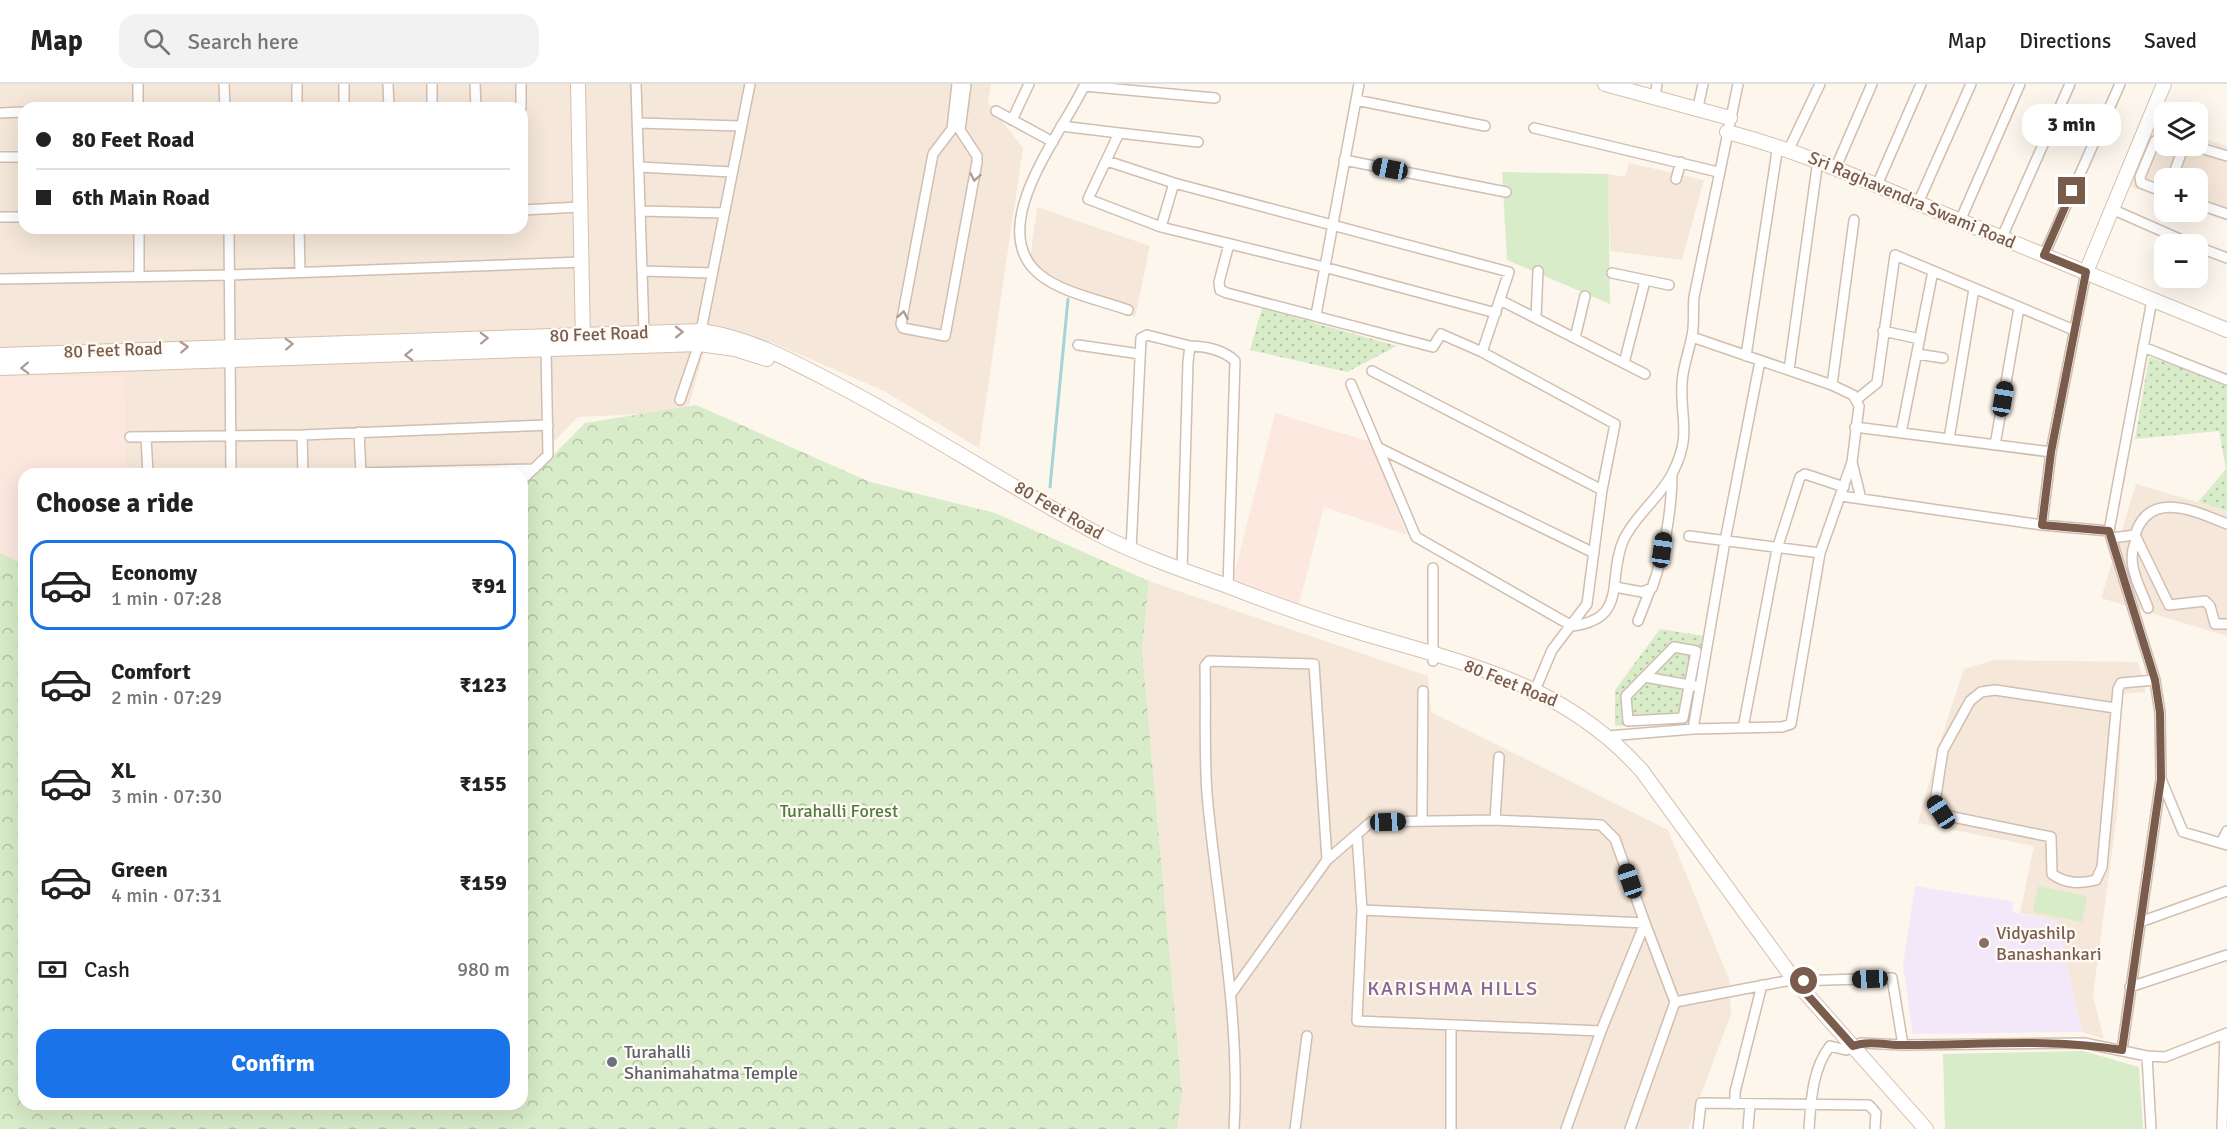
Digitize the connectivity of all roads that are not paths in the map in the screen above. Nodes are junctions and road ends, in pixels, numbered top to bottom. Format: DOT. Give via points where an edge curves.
graph roads {
  1 [pos="138,84"];
  2 [pos="224,84"];
  3 [pos="297,84"];
  4 [pos="344,84"];
  5 [pos="388,84"];
  6 [pos="432,84"];
  7 [pos="475,84"];
  8 [pos="521,84"];
  9 [pos="578,84"];
  10 [pos="636,84"];
  11 [pos="750,84"];
  12 [pos="957,84"];
  13 [pos="966,84"];
  14 [pos="1029,84"];
  15 [pos="1359,84"];
  16 [pos="1609,84"];
  17 [pos="1703,84"];
  18 [pos="1738,84"];
  19 [pos="1820,84"];
  20 [pos="1872,84"];
  21 [pos="1921,84"];
  22 [pos="1971,84"];
  23 [pos="2020,84"];
  24 [pos="2070,84"];
  25 [pos="2120,84"];
  26 [pos="2164,84"];
  27 [pos="1085,85"];
  28 [pos="1656,90"];
  29 [pos="1215,98"];
  30 [pos="1356,100"];
  31 [pos="138,102"];
  32 [pos="225,102"];
  33 [pos="297,102"];
  34 [pos="344,102"];
  35 [pos="389,102"];
  36 [pos="432,102"];
  37 [pos="476,102"];
  38 [pos="521,102"];
  39 [pos="958,106"];
  40 [pos="1698,107"];
  41 [pos="996,111"];
  42 [pos="18,112"];
  43 [pos="0,113"];
  44 [pos="1730,118"];
  45 [pos="1012,120"];
  46 [pos="638,123"];
  47 [pos="741,126"];
  48 [pos="1061,126"];
  49 [pos="1485,126"];
  50 [pos="1534,128"];
  51 [pos="1727,132"];
  52 [pos="1119,133"];
  53 [pos="1053,142"];
  54 [pos="1197,142"];
  55 [pos="2154,144"];
  56 [pos="1784,147"];
  57 [pos="2208,150"];
  58 [pos="2227,156"];
  59 [pos="0,157"];
  60 [pos="18,157"];
  61 [pos="2133,157"];
  62 [pos="1344,160"];
  63 [pos="1818,160"];
  64 [pos="1107,161"];
  65 [pos="1681,162"];
  66 [pos="2147,162"];
  67 [pos="639,167"];
  68 [pos="1836,167"];
  69 [pos="732,172"];
  70 [pos="1718,172"];
  71 [pos="1676,179"];
  72 [pos="1174,183"];
  73 [pos="1877,185"];
  74 [pos="2154,188"];
  75 [pos="1506,192"];
  76 [pos="1918,203"];
  77 [pos="580,207"];
  78 [pos="2208,207"];
  79 [pos="528,210"];
  80 [pos="2114,210"];
  81 [pos="641,211"];
  82 [pos="724,213"];
  83 [pos="2227,214"];
  84 [pos="18,217"];
  85 [pos="0,218"];
  86 [pos="1854,220"];
  87 [pos="1960,221"];
  88 [pos="1332,224"];
  89 [pos="1161,227"];
  90 [pos="139,234"];
  91 [pos="229,234"];
  92 [pos="299,234"];
  93 [pos="2168,234"];
  94 [pos="2002,237"];
  95 [pos="1229,244"];
  96 [pos="2208,251"];
  97 [pos="2044,255"];
  98 [pos="2227,258"];
  99 [pos="582,262"];
  100 [pos="1324,267"];
  101 [pos="643,271"];
  102 [pos="1933,271"];
  103 [pos="300,272"];
  104 [pos="1538,272"];
  105 [pos="2086,272"];
  106 [pos="711,273"];
  107 [pos="1612,273"];
  108 [pos="139,275"];
  109 [pos="231,275"];
  110 [pos="0,279"];
  111 [pos="1645,280"];
  112 [pos="1669,285"];
  113 [pos="1974,289"];
  114 [pos="1585,296"];
  115 [pos="1500,300"];
  116 [pos="2152,300"];
  117 [pos="2019,308"];
  118 [pos="1128,310"];
  119 [pos="1496,313"];
  120 [pos="1316,315"];
  121 [pos="1536,318"];
  122 [pos="2074,330"];
  123 [pos="2227,330"];
  124 [pos="1883,331"];
  125 [pos="644,333"];
  126 [pos="583,334"];
  127 [pos="1692,337"];
  128 [pos="700,338"];
  129 [pos="1575,338"];
  130 [pos="1920,339"];
  131 [pos="230,345"];
  132 [pos="1078,345"];
  133 [pos="1190,346"];
  134 [pos="2143,346"];
  135 [pos="583,349"];
  136 [pos="546,350"];
  137 [pos="1482,352"];
  138 [pos="1140,354"];
  139 [pos="1917,354"];
  140 [pos="0,355"];
  141 [pos="1746,357"];
  142 [pos="1943,358"];
  143 [pos="230,361"];
  144 [pos="1760,361"];
  145 [pos="1624,363"];
  146 [pos="0,368"];
  147 [pos="1789,370"];
  148 [pos="1372,371"];
  149 [pos="1645,374"];
  150 [pos="2227,380"];
  151 [pos="1351,384"];
  152 [pos="1832,385"];
  153 [pos="844,392"];
  154 [pos="1857,399"];
  155 [pos="680,400"];
  156 [pos="548,425"];
  157 [pos="1855,427"];
  158 [pos="359,432"];
  159 [pos="1901,433"];
  160 [pos="230,435"];
  161 [pos="302,435"];
  162 [pos="130,437"];
  163 [pos="147,437"];
  164 [pos="1949,439"];
  165 [pos="1995,445"];
  166 [pos="1379,448"];
  167 [pos="2051,452"];
  168 [pos="1852,462"];
  169 [pos="148,468"];
  170 [pos="231,468"];
  171 [pos="303,468"];
  172 [pos="361,468"];
  173 [pos="528,469"];
  174 [pos="534,469"];
  175 [pos="528,474"];
  176 [pos="1672,474"];
  177 [pos="1602,489"];
  178 [pos="1842,491"];
  179 [pos="1861,499"];
  180 [pos="2227,524"];
  181 [pos="2042,525"];
  182 [pos="2111,535"];
  183 [pos="1689,536"];
  184 [pos="2136,537"];
  185 [pos="1725,541"];
  186 [pos="1777,549"];
  187 [pos="1131,550"];
  188 [pos="1594,553"];
  189 [pos="1820,553"];
  190 [pos="1433,568"];
  191 [pos="1182,570"];
  192 [pos="1228,586"];
  193 [pos="1615,587"];
  194 [pos="1650,590"];
  195 [pos="2148,608"];
  196 [pos="1638,621"];
  197 [pos="2227,624"];
  198 [pos="1572,626"];
  199 [pos="1433,658"];
  200 [pos="1645,677"];
  201 [pos="2155,680"];
  202 [pos="1689,685"];
  203 [pos="1701,687"];
  204 [pos="1424,691"];
  205 [pos="1534,693"];
  206 [pos="2115,708"];
  207 [pos="1743,728"];
  208 [pos="1694,729"];
  209 [pos="1608,736"];
  210 [pos="1498,757"];
  211 [pos="2161,779"];
  212 [pos="1422,820"];
  213 [pos="1495,820"];
  214 [pos="2227,831"];
  215 [pos="1357,835"];
  216 [pos="2224,844"];
  217 [pos="1327,860"];
  218 [pos="2227,891"];
  219 [pos="1362,910"];
  220 [pos="2140,922"];
  221 [pos="1644,923"];
  222 [pos="2227,955"];
  223 [pos="1790,981"];
  224 [pos="1762,985"];
  225 [pos="2130,987"];
  226 [pos="1232,994"];
  227 [pos="1675,1002"];
  228 [pos="1451,1025"];
  229 [pos="1601,1032"];
  230 [pos="2226,1033"];
  231 [pos="1307,1036"];
  232 [pos="1903,1046"];
  233 [pos="1850,1048"];
  234 [pos="2122,1050"];
  235 [pos="2147,1056"];
  236 [pos="1735,1104"];
  237 [pos="1750,1104"];
  238 [pos="1811,1105"];
  239 [pos="1234,1129"];
  240 [pos="1295,1129"];
  241 [pos="1451,1129"];
  242 [pos="1566,1129"];
  243 [pos="1630,1129"];
  244 [pos="1698,1129"];
  245 [pos="1748,1129"];
  246 [pos="1809,1129"];
  247 [pos="1875,1129"];
  248 [pos="1918,1129"];
  249 [pos="1926,1129"];
  250 [pos="2151,1129"];
  251 [pos="2222,1129"];
  1 -- 31 [label="street"];
  2 -- 32 [label="street"];
  3 -- 33 [label="street"];
  4 -- 34 [label="street"];
  5 -- 35 [label="street"];
  6 -- 36 [label="street"];
  7 -- 37 [label="street"];
  8 -- 38 [label="street"];
  9 -- 77 [label="main road"];
  10 -- 46 [label="street"];
  11 -- 47 [label="street"];
  12 -- 39 [label="street"];
  13 -- 39 [label="street"];
  14 -- 45 [label="street"];
  15 -- 30 [label="street"];
  16 -- 28 [label="main road"];
  17 -- 40 [label="street"];
  18 -- 44 [label="street"];
  19 -- 56 [label="street"];
  20 -- 68 [label="street"];
  21 -- 73 [label="street"];
  22 -- 76 [label="street"];
  23 -- 87 [label="street"];
  24 -- 94 [label="street"];
  25 -- 97 [label="street"];
  26 -- 61 [label="main road"];
  27 -- 29 [label="street"];
  27 -- 48 [label="street"];
  28 -- 40 [label="main road"];
  30 -- 49 [label="street"];
  30 -- 62 [label="street"];
  39 -- 39 [label="street, one-way" via="960,130 977,162 945,336 903,328 901,324 933,154 952,129"];
  40 -- 44 [label="main road"];
  41 -- 45 [label="street"];
  42 -- 43 [label="street"];
  44 -- 51 [label="street"];
  45 -- 53 [label="street"];
  46 -- 47 [label="street"];
  46 -- 67 [label="street"];
  47 -- 69 [label="street"];
  48 -- 52 [label="street"];
  48 -- 53 [label="street"];
  50 -- 65 [label="street"];
  51 -- 56 [label="main road, Sri Raghavendra Swami Road"];
  51 -- 70 [label="street"];
  52 -- 54 [label="street"];
  52 -- 64 [label="street"];
  53 -- 118 [label="street" via="1024,198 1021,246 1028,263 1055,284"];
  55 -- 66 [label="street"];
  56 -- 63 [label="main road, Sri Raghavendra Swami Road"];
  56 -- 141 [label="street"];
  57 -- 58 [label="street"];
  59 -- 60 [label="street"];
  61 -- 66 [label="street"];
  61 -- 80 [label="main road"];
  62 -- 75 [label="street"];
  62 -- 88 [label="street"];
  63 -- 68 [label="main road, Sri Raghavendra Swami Road"];
  63 -- 147 [label="street"];
  64 -- 72 [label="street"];
  64 -- 89 [label="street" via="1088,199"];
  65 -- 70 [label="street"];
  65 -- 71 [label="street"];
  66 -- 74 [label="street" via="2141,183"];
  67 -- 69 [label="street"];
  67 -- 81 [label="street"];
  68 -- 73 [label="main road, Sri Raghavendra Swami Road"];
  69 -- 82 [label="street"];
  70 -- 127 [label="street" via="1694,297"];
  72 -- 88 [label="street"];
  72 -- 89 [label="street"];
  73 -- 76 [label="main road, Sri Raghavendra Swami Road"];
  76 -- 87 [label="main road, Sri Raghavendra Swami Road"];
  77 -- 79 [label="street"];
  77 -- 99 [label="main road"];
  78 -- 83 [label="street"];
  80 -- 93 [label="street"];
  80 -- 105 [label="main road"];
  81 -- 82 [label="street"];
  81 -- 101 [label="street"];
  82 -- 106 [label="street"];
  84 -- 85 [label="street"];
  86 -- 152 [label="street"];
  87 -- 94 [label="main road, Sri Raghavendra Swami Road"];
  88 -- 100 [label="street"];
  88 -- 115 [label="street" via="1509,272"];
  89 -- 95 [label="street"];
  90 -- 108 [label="street"];
  91 -- 109 [label="street"];
  92 -- 103 [label="street"];
  94 -- 97 [label="main road, Sri Raghavendra Swami Road"];
  95 -- 100 [label="street"];
  95 -- 120 [label="street" via="1220,290"];
  96 -- 98 [label="street"];
  97 -- 105 [label="main road, Sri Raghavendra Swami Road"];
  99 -- 103 [label="street"];
  99 -- 126 [label="main road"];
  100 -- 119 [label="street"];
  100 -- 120 [label="street"];
  101 -- 106 [label="street"];
  101 -- 125 [label="street"];
  102 -- 113 [label="street"];
  102 -- 124 [label="street" via="1895,255"];
  102 -- 130 [label="street"];
  103 -- 109 [label="street"];
  104 -- 121 [label="street"];
  105 -- 116 [label="main road, Sri Raghavendra Swami Road"];
  105 -- 122 [label="street"];
  106 -- 128 [label="street"];
  107 -- 111 [label="street"];
  108 -- 109 [label="street"];
  108 -- 110 [label="street"];
  109 -- 131 [label="street"];
  111 -- 112 [label="street"];
  111 -- 145 [label="street"];
  113 -- 117 [label="street"];
  113 -- 164 [label="street"];
  114 -- 129 [label="street"];
  115 -- 119 [label="street"];
  115 -- 121 [label="street"];
  116 -- 123 [label="main road, Sri Raghavendra Swami Road"];
  116 -- 134 [label="street"];
  117 -- 122 [label="street"];
  117 -- 165 [label="street"];
  119 -- 137 [label="street"];
  120 -- 137 [label="street" via="1433,347 1441,334"];
  121 -- 129 [label="street"];
  122 -- 167 [label="street"];
  124 -- 130 [label="street"];
  124 -- 154 [label="street" via="1877,383"];
  125 -- 126 [label="main road, 80 Feet Road"];
  125 -- 128 [label="main road, 80 Feet Road, one-way"];
  131 -- 126 [label="main road, 80 Feet Road, one-way"];
  126 -- 135 [label="main road"];
  127 -- 141 [label="street"];
  127 -- 176 [label="street" via="1683,374 1685,436"];
  128 -- 135 [label="main road, 80 Feet Road"];
  128 -- 153 [label="main road, 80 Feet Road" via="753,354"];
  128 -- 155 [label="street"];
  129 -- 145 [label="street"];
  130 -- 139 [label="street"];
  140 -- 131 [label="main road, 80 Feet Road, one-way"];
  131 -- 143 [label="street"];
  132 -- 138 [label="street"];
  133 -- 138 [label="street" via="1143,336"];
  133 -- 191 [label="street"];
  133 -- 192 [label="street" via="1201,346 1235,360"];
  134 -- 150 [label="street"];
  134 -- 182 [label="street"];
  135 -- 136 [label="main road, 80 Feet Road"];
  136 -- 143 [label="main road, 80 Feet Road, one-way"];
  136 -- 156 [label="street"];
  137 -- 177 [label="street" via="1615,424"];
  138 -- 187 [label="street"];
  139 -- 142 [label="street"];
  139 -- 159 [label="street"];
  141 -- 144 [label="street"];
  143 -- 146 [label="main road, 80 Feet Road, one-way"];
  143 -- 160 [label="street"];
  144 -- 147 [label="street"];
  144 -- 185 [label="street"];
  145 -- 149 [label="street"];
  147 -- 152 [label="street"];
  148 -- 177 [label="street"];
  151 -- 166 [label="street"];
  152 -- 154 [label="street"];
  153 -- 187 [label="main road, 80 Feet Road" via="899,417"];
  153 -- 199 [label="main road, 80 Feet Road" via="1070,526 1128,556 1315,626"];
  154 -- 157 [label="street"];
  156 -- 158 [label="street"];
  156 -- 174 [label="street" via="548,455"];
  157 -- 159 [label="street"];
  157 -- 168 [label="street"];
  158 -- 161 [label="street"];
  158 -- 172 [label="street"];
  159 -- 164 [label="street"];
  160 -- 161 [label="street"];
  160 -- 163 [label="street"];
  160 -- 170 [label="street"];
  161 -- 171 [label="street"];
  162 -- 163 [label="street"];
  163 -- 169 [label="street"];
  164 -- 165 [label="street"];
  165 -- 167 [label="street"];
  166 -- 188 [label="street"];
  166 -- 198 [label="street" via="1416,537"];
  167 -- 181 [label="street"];
  168 -- 178 [label="street"];
  168 -- 179 [label="street"];
  173 -- 174 [label="street"];
  174 -- 175 [label="street"];
  176 -- 193 [label="street" via="1623,540"];
  176 -- 194 [label="street" via="1672,500 1659,569"];
  177 -- 188 [label="street"];
  178 -- 179 [label="street"];
  178 -- 186 [label="street" via="1805,474 1800,476"];
  178 -- 189 [label="street"];
  179 -- 181 [label="street"];
  180 -- 184 [label="street" via="2196,511 2161,508 2144,516"];
  181 -- 182 [label="street"];
  182 -- 184 [label="street"];
  182 -- 201 [label="street"];
  183 -- 185 [label="street"];
  184 -- 195 [label="street" via="2131,549 2132,564"];
  184 -- 197 [label="street" via="2169,605 2205,601 2215,624"];
  185 -- 186 [label="street"];
  185 -- 203 [label="street"];
  186 -- 189 [label="street"];
  186 -- 207 [label="street"];
  187 -- 191 [label="main road, 80 Feet Road"];
  188 -- 198 [label="street" via="1587,604"];
  189 -- 207 [label="street" via="1791,724"];
  190 -- 199 [label="street"];
  191 -- 192 [label="main road, 80 Feet Road"];
  192 -- 199 [label="main road, 80 Feet Road"];
  193 -- 194 [label="street"];
  193 -- 198 [label="street" via="1610,607 1599,618 1593,623"];
  194 -- 196 [label="street"];
  198 -- 205 [label="street" via="1552,650"];
  199 -- 205 [label="main road, 80 Feet Road"];
  200 -- 202 [label="street"];
  200 -- 202 [label="street" via="1674,647 1696,651"];
  200 -- 202 [label="street" via="1626,696 1628,721 1683,718"];
  201 -- 206 [label="street" via="2121,682"];
  201 -- 211 [label="street"];
  202 -- 203 [label="street"];
  203 -- 208 [label="street"];
  204 -- 212 [label="street"];
  205 -- 209 [label="main road, 80 Feet Road" via="1581,715"];
  205 -- 223 [label="main road, 80 Feet Road" via="1590,730 1631,768"];
  206 -- 206 [label="street" via="1995,690 1982,692 1970,701 1942,750 1935,802 1941,812 1953,818 2051,837 2052,874 2081,884 2096,880 2102,867"];
  207 -- 208 [label="street"];
  208 -- 209 [label="street"];
  209 -- 223 [label="main road, 80 Feet Road" via="1655,788"];
  210 -- 213 [label="street"];
  211 -- 216 [label="street" via="2183,832"];
  211 -- 220 [label="street"];
  212 -- 213 [label="street"];
  212 -- 215 [label="street" via="1371,822"];
  213 -- 221 [label="street" via="1601,825 1615,840"];
  214 -- 216 [label="street"];
  215 -- 217 [label="street"];
  215 -- 219 [label="street"];
  217 -- 226 [label="street"];
  217 -- 226 [label="street" via="1314,664 1209,661 1205,666 1207,792"];
  218 -- 220 [label="street"];
  219 -- 221 [label="street"];
  219 -- 228 [label="street" via="1357,1021"];
  220 -- 225 [label="street"];
  221 -- 227 [label="street"];
  221 -- 229 [label="street"];
  222 -- 225 [label="street"];
  223 -- 224 [label="street"];
  223 -- 232 [label="street" via="1892,978"];
  223 -- 233 [label="main road, 80 Feet Road"];
  224 -- 227 [label="street"];
  224 -- 236 [label="street"];
  225 -- 234 [label="street"];
  226 -- 239 [label="street" via="1237,1089"];
  227 -- 243 [label="street"];
  228 -- 229 [label="street"];
  228 -- 241 [label="street"];
  229 -- 242 [label="street"];
  230 -- 235 [label="street" via="2165,1057"];
  230 -- 251 [label="street"];
  231 -- 240 [label="street"];
  232 -- 233 [label="street" via="1861,1043"];
  232 -- 234 [label="street" via="2084,1043"];
  233 -- 238 [label="street" via="1830,1046 1821,1057"];
  233 -- 248 [label="main road, 80 Feet Road"];
  233 -- 249 [label="main road, 80 Feet Road"];
  234 -- 235 [label="street"];
  235 -- 250 [label="street"];
  236 -- 237 [label="street"];
  236 -- 244 [label="street" via="1701,1103"];
  237 -- 238 [label="street"];
  237 -- 245 [label="street"];
  238 -- 246 [label="street"];
  238 -- 247 [label="street" via="1869,1105 1876,1113"];
}
